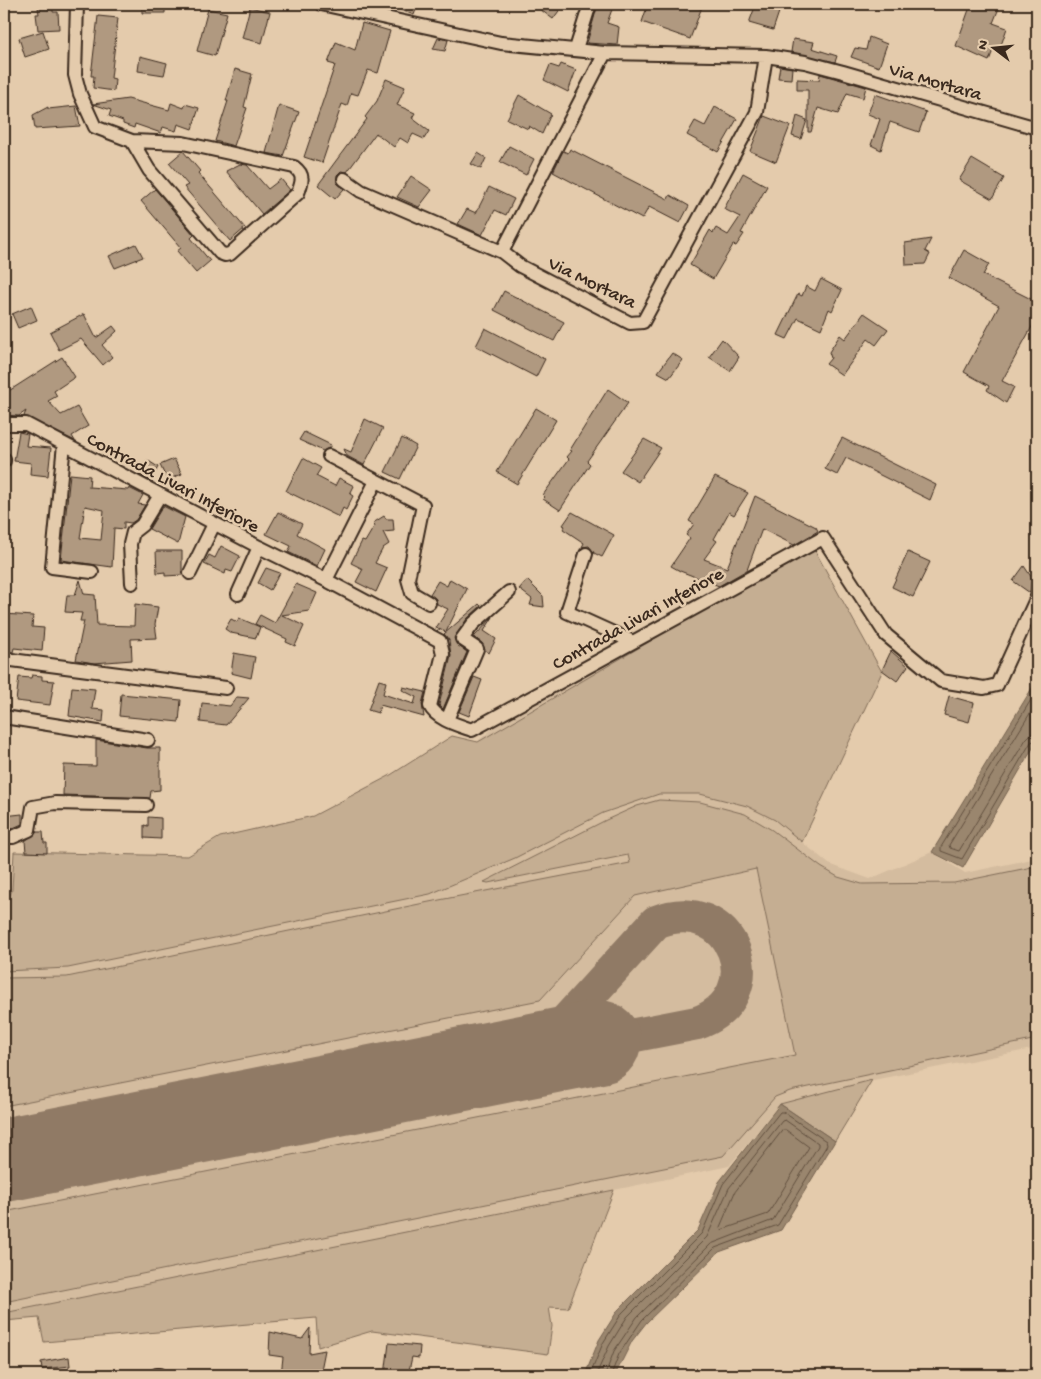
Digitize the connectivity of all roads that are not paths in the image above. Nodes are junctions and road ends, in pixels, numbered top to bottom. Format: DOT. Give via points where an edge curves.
graph roads {
  1 [pos="77,4"];
  2 [pos="321,4"];
  3 [pos="590,4"];
  4 [pos="576,49"];
  5 [pos="605,53"];
  6 [pos="766,56"];
  7 [pos="1037,128"];
  8 [pos="132,141"];
  9 [pos="344,179"];
  10 [pos="502,252"];
  11 [pos="4,424"];
  12 [pos="64,444"];
  13 [pos="329,456"];
  14 [pos="376,481"];
  15 [pos="160,495"];
  16 [pos="214,524"];
  17 [pos="259,547"];
  18 [pos="586,554"];
  19 [pos="92,572"];
  20 [pos="190,573"];
  21 [pos="326,580"];
  22 [pos="132,583"];
  23 [pos="509,592"];
  24 [pos="238,594"];
  25 [pos="1037,597"];
  26 [pos="428,603"];
  27 [pos="631,641"];
  28 [pos="4,659"];
  29 [pos="226,688"];
  30 [pos="4,717"];
  31 [pos="447,720"];
  32 [pos="148,740"];
  33 [pos="146,805"];
  34 [pos="4,837"];
  1 -- 8 [label="street" via="74,75 80,94 95,127"];
  2 -- 4 [label="street, Via Mortara" via="501,43"];
  3 -- 4 [label="street"];
  4 -- 5 [label="street, Via Mortara"];
  5 -- 6 [label="street, Via Mortara"];
  5 -- 10 [label="street"];
  6 -- 7 [label="street, Via Mortara" via="824,67"];
  6 -- 10 [label="street, Via Mortara" via="757,112 643,322 630,323 520,266"];
  8 -- 8 [label="street" via="183,143 294,167 300,171 303,181 298,194 225,256 150,170"];
  9 -- 10 [label="street, Via Mortara" via="361,191"];
  11 -- 12 [label="street, Contrada Livari Inferiore" via="26,424"];
  12 -- 15 [label="street, Contrada Livari Inferiore"];
  12 -- 19 [label="street" via="52,567"];
  13 -- 14 [label="street"];
  14 -- 21 [label="street"];
  14 -- 26 [label="street" via="424,505 408,579 412,593"];
  15 -- 16 [label="street, Contrada Livari Inferiore"];
  15 -- 22 [label="street" via="142,525 133,532 130,544"];
  16 -- 17 [label="street, Contrada Livari Inferiore"];
  16 -- 20 [label="street"];
  17 -- 21 [label="street, Contrada Livari Inferiore"];
  17 -- 24 [label="street"];
  18 -- 27 [label="street" via="567,612"];
  21 -- 31 [label="street, Contrada Livari Inferiore" via="440,640 443,654 430,706"];
  23 -- 31 [label="street" via="473,624 462,639 477,649"];
  25 -- 27 [label="street, Contrada Livari Inferiore" via="997,685 984,688 941,681 886,635 823,538"];
  27 -- 31 [label="street, Contrada Livari Inferiore" via="472,730"];
  28 -- 29 [label="street"];
  30 -- 32 [label="street"];
  33 -- 34 [label="street" via="55,803 33,808 29,830"];
}
